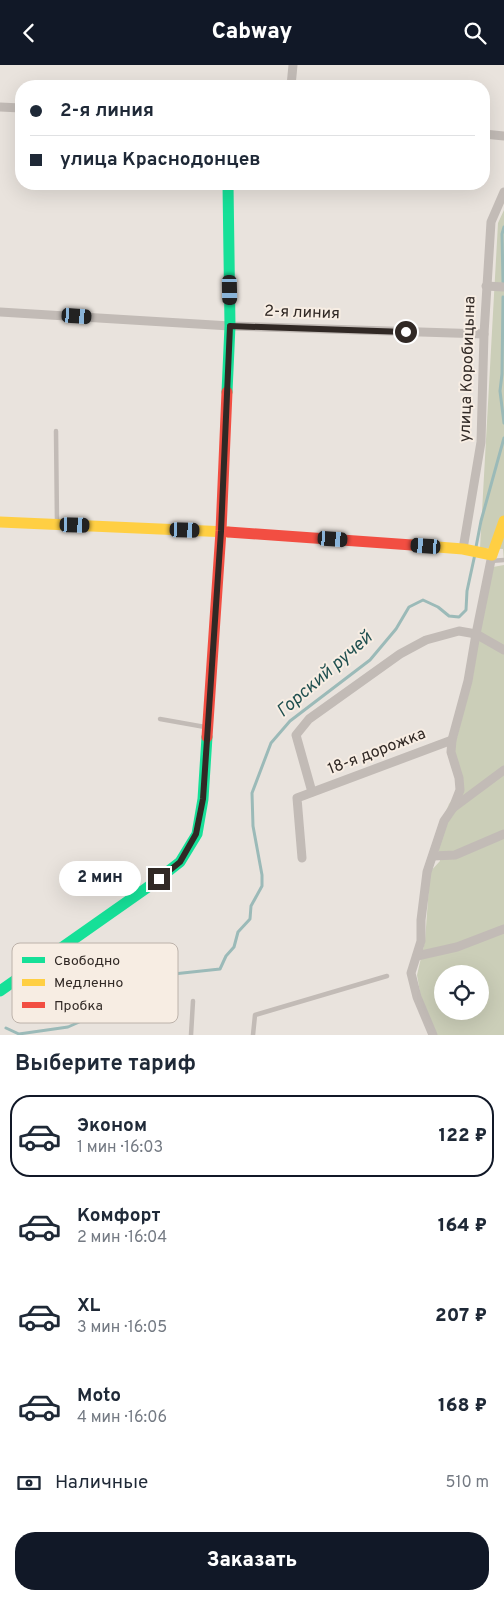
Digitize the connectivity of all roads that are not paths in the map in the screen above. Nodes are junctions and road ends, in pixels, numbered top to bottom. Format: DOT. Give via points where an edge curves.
graph roads {
  1 [pos="293,65"];
  2 [pos="292,80"];
  3 [pos="0,107"];
  4 [pos="15,108"];
  5 [pos="490,135"];
  6 [pos="504,136"];
  7 [pos="228,190"];
  8 [pos="504,192"];
  9 [pos="486,286"];
  10 [pos="504,287"];
  11 [pos="0,312"];
  12 [pos="230,326"];
  13 [pos="484,334"];
  14 [pos="56,431"];
  15 [pos="504,521"];
  16 [pos="0,522"];
  17 [pos="57,524"];
  18 [pos="221,531"];
  19 [pos="486,551"];
  20 [pos="504,560"];
  21 [pos="476,634"];
  22 [pos="504,650"];
  23 [pos="160,719"];
  24 [pos="208,728"];
  25 [pos="452,740"];
  26 [pos="504,770"];
  27 [pos="312,792"];
  28 [pos="453,808"];
  29 [pos="504,834"];
  30 [pos="433,856"];
  31 [pos="302,858"];
  32 [pos="504,929"];
  33 [pos="68,943"];
  34 [pos="417,956"];
  35 [pos="386,976"];
  36 [pos="12,983"];
  37 [pos="0,991"];
  38 [pos="193,1001"];
  39 [pos="191,1035"];
  40 [pos="253,1035"];
  41 [pos="433,1035"];
  1 -- 2 [label="street"];
  3 -- 4 [label="street"];
  5 -- 6 [label="street"];
  7 -- 12 [label="street"];
  8 -- 9 [label="street, улица Коробицына" via="491,222"];
  9 -- 10 [label="street"];
  9 -- 13 [label="street, улица Коробицына"];
  11 -- 12 [label="street, 2-я линия"];
  12 -- 13 [label="street, 2-я линия"];
  12 -- 18 [label="street"];
  13 -- 19 [label="street, улица Коробицына" via="480,442"];
  14 -- 17 [label="lane"];
  15 -- 19 [label="street"];
  16 -- 17 [label="street"];
  17 -- 18 [label="street"];
  18 -- 19 [label="street"];
  18 -- 24 [label="street"];
  19 -- 20 [label="lane"];
  19 -- 21 [label="street, улица Коробицына"];
  21 -- 22 [label="street, 18-я дорожка"];
  21 -- 25 [label="street, улица Коробицына" via="468,681"];
  21 -- 27 [label="street, 18-я дорожка" via="459,631 426,640 400,654 309,719 296,735"];
  23 -- 24 [label="lane"];
  24 -- 33 [label="street" via="203,799 196,834 180,862"];
  25 -- 27 [label="street, 18-я дорожка"];
  25 -- 28 [label="street" via="451,752 460,790"];
  26 -- 28 [label="street"];
  27 -- 31 [label="street, 18-я дорожка" via="297,798"];
  28 -- 30 [label="street" via="444,821"];
  29 -- 30 [label="street" via="455,855"];
  30 -- 34 [label="street" via="427,872"];
  32 -- 34 [label="street" via="457,947"];
  34 -- 41 [label="street" via="411,973 416,997"];
  35 -- 40 [label="lane" via="255,1015"];
  36 -- 37 [label="street"];
  38 -- 39 [label="lane"];
}
